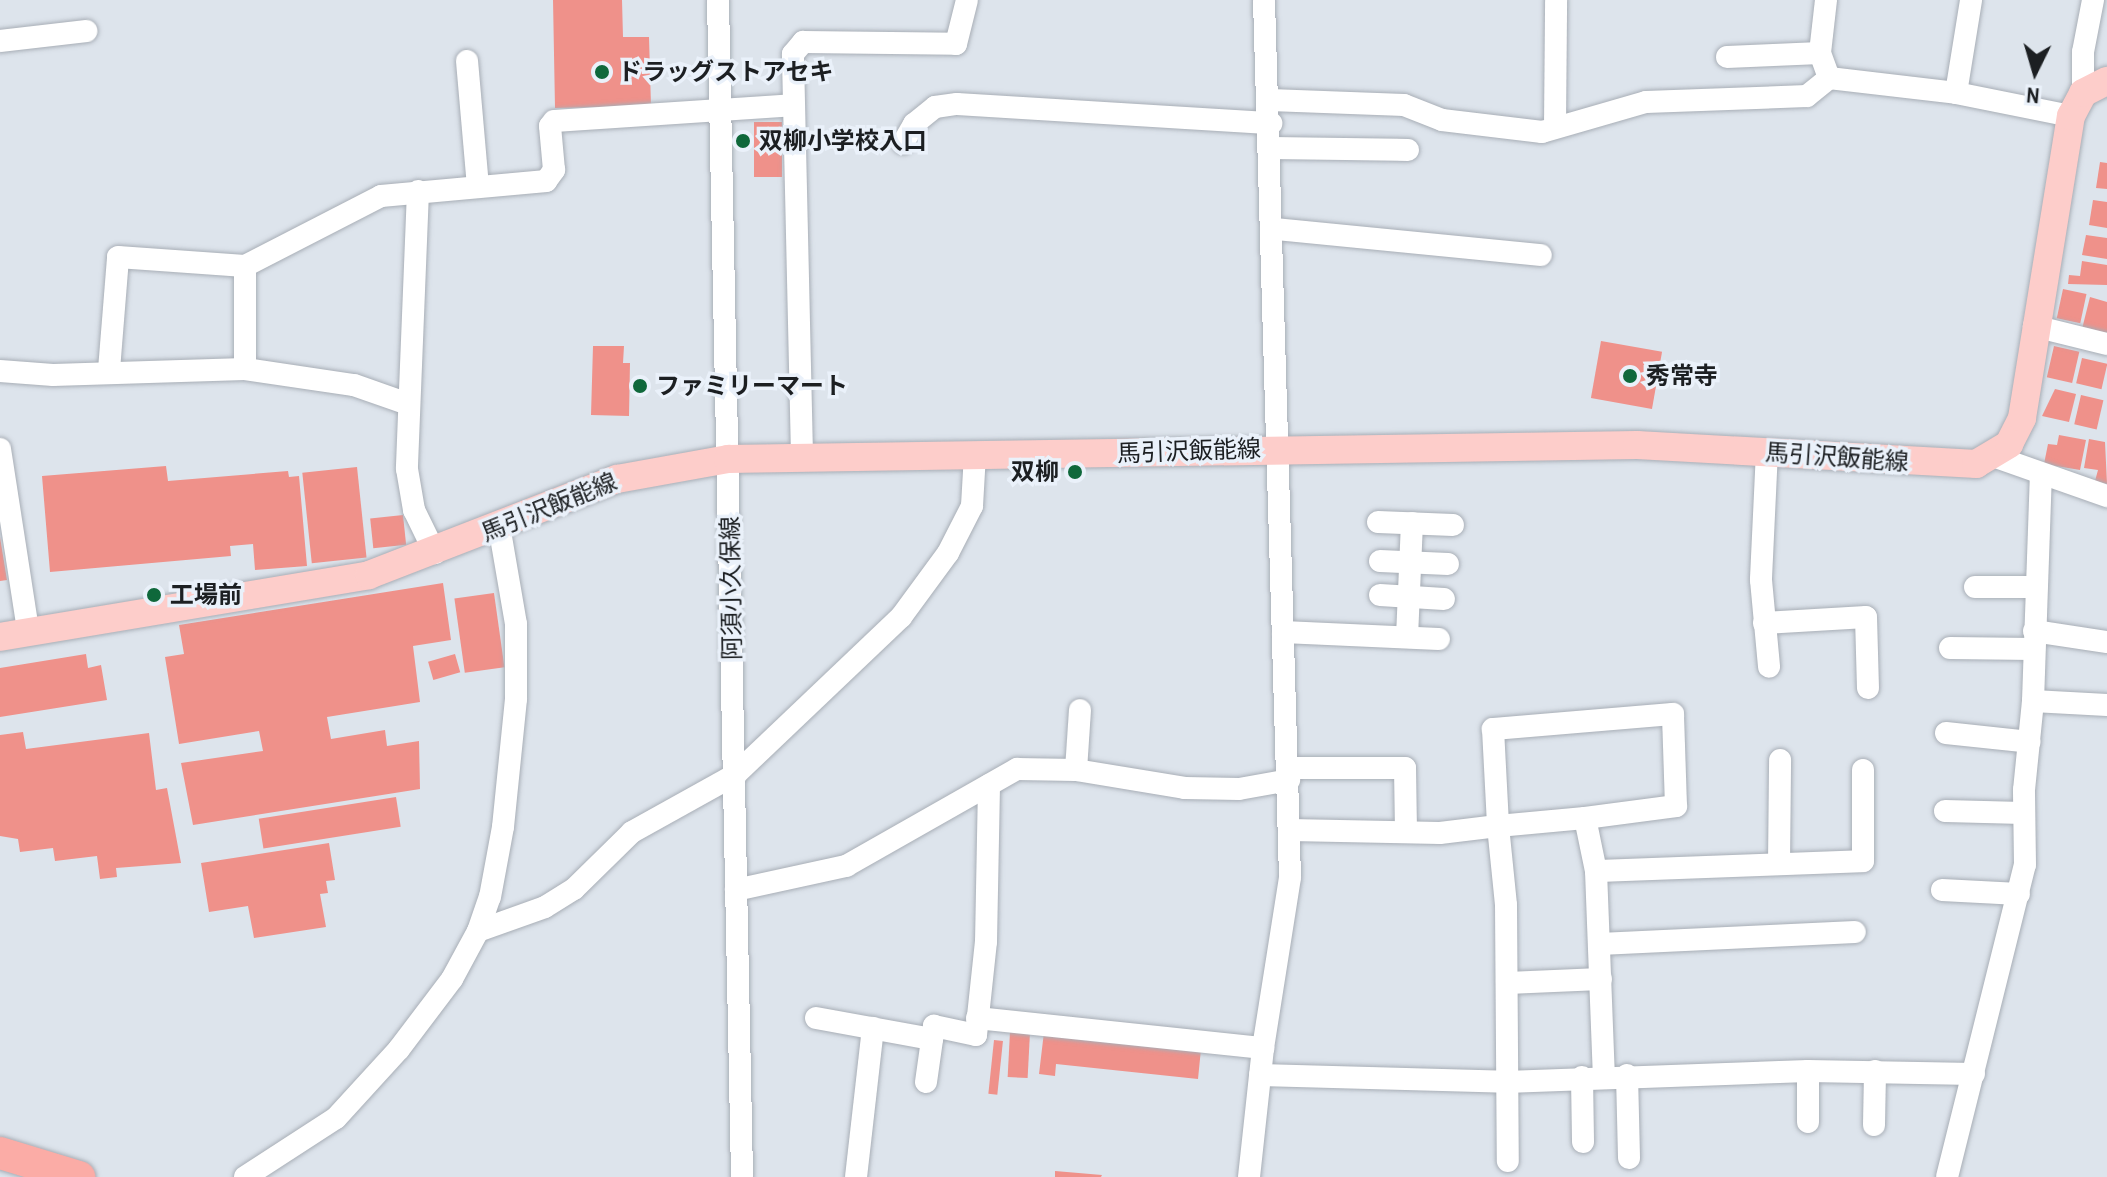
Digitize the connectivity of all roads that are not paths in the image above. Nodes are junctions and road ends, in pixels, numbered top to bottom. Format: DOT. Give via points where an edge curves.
graph roads {
  1 [pos="718,0"];
  2 [pos="967,0"];
  3 [pos="1264,0"];
  4 [pos="1556,0"];
  5 [pos="1826,0"];
  6 [pos="1971,0"];
  7 [pos="2093,0"];
  8 [pos="86,31"];
  9 [pos="0,41"];
  10 [pos="1820,53"];
  11 [pos="1727,57"];
  12 [pos="467,61"];
  13 [pos="1829,78"];
  14 [pos="1956,93"];
  15 [pos="2087,97"];
  16 [pos="1270,100"];
  17 [pos="792,105"];
  18 [pos="719,111"];
  19 [pos="1271,123"];
  20 [pos="1555,127"];
  21 [pos="903,143"];
  22 [pos="1272,148"];
  23 [pos="1408,150"];
  24 [pos="478,186"];
  25 [pos="418,191"];
  26 [pos="1275,229"];
  27 [pos="1541,255"];
  28 [pos="245,266"];
  29 [pos="2034,326"];
  30 [pos="2107,344"];
  31 [pos="245,369"];
  32 [pos="109,370"];
  33 [pos="0,371"];
  34 [pos="408,404"];
  35 [pos="1280,448"];
  36 [pos="0,449"];
  37 [pos="1767,451"];
  38 [pos="975,454"];
  39 [pos="802,455"];
  40 [pos="1996,457"];
  41 [pos="728,459"];
  42 [pos="2041,476"];
  43 [pos="2107,496"];
  44 [pos="1378,522"];
  45 [pos="1412,523"];
  46 [pos="1453,525"];
  47 [pos="499,526"];
  48 [pos="435,553"];
  49 [pos="1380,561"];
  50 [pos="1410,563"];
  51 [pos="1448,564"];
  52 [pos="1975,587"];
  53 [pos="2036,587"];
  54 [pos="1380,595"];
  55 [pos="1409,597"];
  56 [pos="1444,599"];
  57 [pos="1764,623"];
  58 [pos="28,630"];
  59 [pos="1283,632"];
  60 [pos="0,637"];
  61 [pos="1407,637"];
  62 [pos="1439,639"];
  63 [pos="2034,640"];
  64 [pos="2107,642"];
  65 [pos="1950,648"];
  66 [pos="1769,667"];
  67 [pos="1868,688"];
  68 [pos="2033,701"];
  69 [pos="2107,705"];
  70 [pos="1080,710"];
  71 [pos="1946,733"];
  72 [pos="2030,742"];
  73 [pos="1780,760"];
  74 [pos="1076,770"];
  75 [pos="1863,770"];
  76 [pos="736,774"];
  77 [pos="1289,774"];
  78 [pos="989,785"];
  79 [pos="1945,811"];
  80 [pos="2023,813"];
  81 [pos="1585,818"];
  82 [pos="1498,826"];
  83 [pos="1290,830"];
  84 [pos="1406,832"];
  85 [pos="1779,864"];
  86 [pos="1596,871"];
  87 [pos="736,890"];
  88 [pos="1942,890"];
  89 [pos="2019,894"];
  90 [pos="478,931"];
  91 [pos="1855,932"];
  92 [pos="1600,944"];
  93 [pos="1601,979"];
  94 [pos="1507,983"];
  95 [pos="816,1018"];
  96 [pos="977,1018"];
  97 [pos="873,1028"];
  98 [pos="932,1039"];
  99 [pos="1263,1048"];
  100 [pos="1808,1071"];
  101 [pos="1875,1071"];
  102 [pos="1974,1074"];
  103 [pos="1260,1075"];
  104 [pos="1627,1075"];
  105 [pos="1593,1077"];
  106 [pos="926,1082"];
  107 [pos="1506,1082"];
  108 [pos="1808,1122"];
  109 [pos="1874,1125"];
  110 [pos="1583,1142"];
  111 [pos="0,1153"];
  112 [pos="1629,1158"];
  113 [pos="1508,1161"];
  114 [pos="79,1177"];
  115 [pos="245,1177"];
  116 [pos="742,1177"];
  117 [pos="856,1177"];
  118 [pos="1249,1177"];
  119 [pos="1947,1177"];
  1 -- 18 [label="street, 阿須小久保線"];
  2 -- 17 [label="street" via="956,44 803,42 793,54"];
  3 -- 16 [label="street"];
  4 -- 20 [label="street"];
  5 -- 10 [label="street"];
  6 -- 14 [label="street"];
  7 -- 15 [label="street" via="2083,52"];
  8 -- 9 [label="street"];
  10 -- 11 [label="street"];
  10 -- 13 [label="street"];
  12 -- 24 [label="street"];
  13 -- 14 [label="street"];
  13 -- 20 [label="street" via="1807,96 1646,102"];
  14 -- 15 [label="street"];
  15 -- 29 [label="main road"];
  16 -- 19 [label="street"];
  16 -- 20 [label="street" via="1404,105 1442,120 1542,132"];
  17 -- 18 [label="street"];
  17 -- 39 [label="street"];
  18 -- 24 [label="street" via="554,121 552,177"];
  18 -- 41 [label="street, 阿須小久保線"];
  19 -- 21 [label="street" via="957,104 935,107 914,124"];
  19 -- 22 [label="street"];
  22 -- 23 [label="street"];
  22 -- 26 [label="street"];
  24 -- 25 [label="street"];
  25 -- 28 [label="street" via="381,196 353,215"];
  25 -- 34 [label="street"];
  26 -- 27 [label="street"];
  26 -- 35 [label="street"];
  28 -- 31 [label="street"];
  28 -- 32 [label="street" via="118,257"];
  29 -- 30 [label="street"];
  29 -- 40 [label="main road" via="2022,418"];
  31 -- 32 [label="street"];
  31 -- 34 [label="street" via="354,385"];
  32 -- 33 [label="street" via="53,375"];
  34 -- 48 [label="street" via="412,496"];
  35 -- 37 [label="main road, 馬引沢飯能線" via="1637,445"];
  35 -- 38 [label="main road, 馬引沢飯能線"];
  35 -- 59 [label="street"];
  36 -- 58 [label="street"];
  37 -- 40 [label="main road, 馬引沢飯能線" via="1952,466"];
  37 -- 57 [label="street"];
  38 -- 39 [label="main road, 馬引沢飯能線"];
  38 -- 76 [label="street" via="972,506 948,553 901,617"];
  39 -- 41 [label="main road, 馬引沢飯能線"];
  40 -- 42 [label="street"];
  41 -- 47 [label="main road, 馬引沢飯能線" via="617,479"];
  41 -- 76 [label="street, 阿須小久保線"];
  42 -- 43 [label="street"];
  42 -- 53 [label="street"];
  44 -- 45 [label="street"];
  45 -- 46 [label="street"];
  45 -- 50 [label="street"];
  47 -- 48 [label="main road, 馬引沢飯能線"];
  47 -- 90 [label="street" via="516,624 516,699 503,827"];
  48 -- 58 [label="main road, 馬引沢飯能線" via="369,575"];
  49 -- 50 [label="street"];
  50 -- 51 [label="street"];
  50 -- 55 [label="street"];
  52 -- 53 [label="street"];
  53 -- 63 [label="street"];
  54 -- 55 [label="street"];
  55 -- 56 [label="street"];
  55 -- 61 [label="street"];
  57 -- 66 [label="street"];
  57 -- 67 [label="street" via="1866,617"];
  58 -- 60 [label="main road, 馬引沢飯能線"];
  59 -- 61 [label="street"];
  59 -- 77 [label="street"];
  61 -- 62 [label="street"];
  63 -- 64 [label="street"];
  63 -- 65 [label="street"];
  63 -- 68 [label="street"];
  68 -- 69 [label="street"];
  68 -- 72 [label="street"];
  70 -- 74 [label="street"];
  71 -- 72 [label="street"];
  72 -- 80 [label="street"];
  73 -- 85 [label="street"];
  74 -- 77 [label="street" via="1185,788 1239,789"];
  74 -- 78 [label="street" via="1017,769"];
  75 -- 85 [label="street" via="1863,861"];
  76 -- 87 [label="street, 阿須小久保線"];
  76 -- 90 [label="street" via="632,832 574,889 545,907"];
  77 -- 83 [label="street"];
  77 -- 84 [label="street" via="1405,768"];
  78 -- 87 [label="street" via="846,866"];
  78 -- 96 [label="street" via="986,942"];
  79 -- 80 [label="street"];
  80 -- 89 [label="street" via="2025,865"];
  81 -- 82 [label="street"];
  81 -- 82 [label="street" via="1676,806 1673,714 1493,729"];
  81 -- 86 [label="street"];
  82 -- 84 [label="street"];
  82 -- 94 [label="street"];
  83 -- 84 [label="street"];
  83 -- 99 [label="street" via="1287,909"];
  85 -- 86 [label="street"];
  86 -- 92 [label="street"];
  87 -- 116 [label="street, 阿須小久保線"];
  88 -- 89 [label="street"];
  89 -- 102 [label="street"];
  90 -- 115 [label="street" via="452,979 336,1118"];
  91 -- 92 [label="street"];
  92 -- 93 [label="street"];
  93 -- 94 [label="street"];
  93 -- 105 [label="street"];
  94 -- 107 [label="street"];
  95 -- 97 [label="street"];
  96 -- 98 [label="street" via="976,1035 934,1026"];
  96 -- 99 [label="street"];
  97 -- 98 [label="street"];
  97 -- 117 [label="street"];
  98 -- 106 [label="street"];
  99 -- 103 [label="street"];
  100 -- 101 [label="street"];
  100 -- 104 [label="street"];
  100 -- 108 [label="street"];
  101 -- 102 [label="street"];
  101 -- 109 [label="street"];
  102 -- 119 [label="street"];
  103 -- 107 [label="street"];
  103 -- 118 [label="street"];
  104 -- 105 [label="street"];
  104 -- 112 [label="street"];
  105 -- 107 [label="street"];
  105 -- 110 [label="street"];
  107 -- 113 [label="street"];
  111 -- 114 [label="highway"];
}
